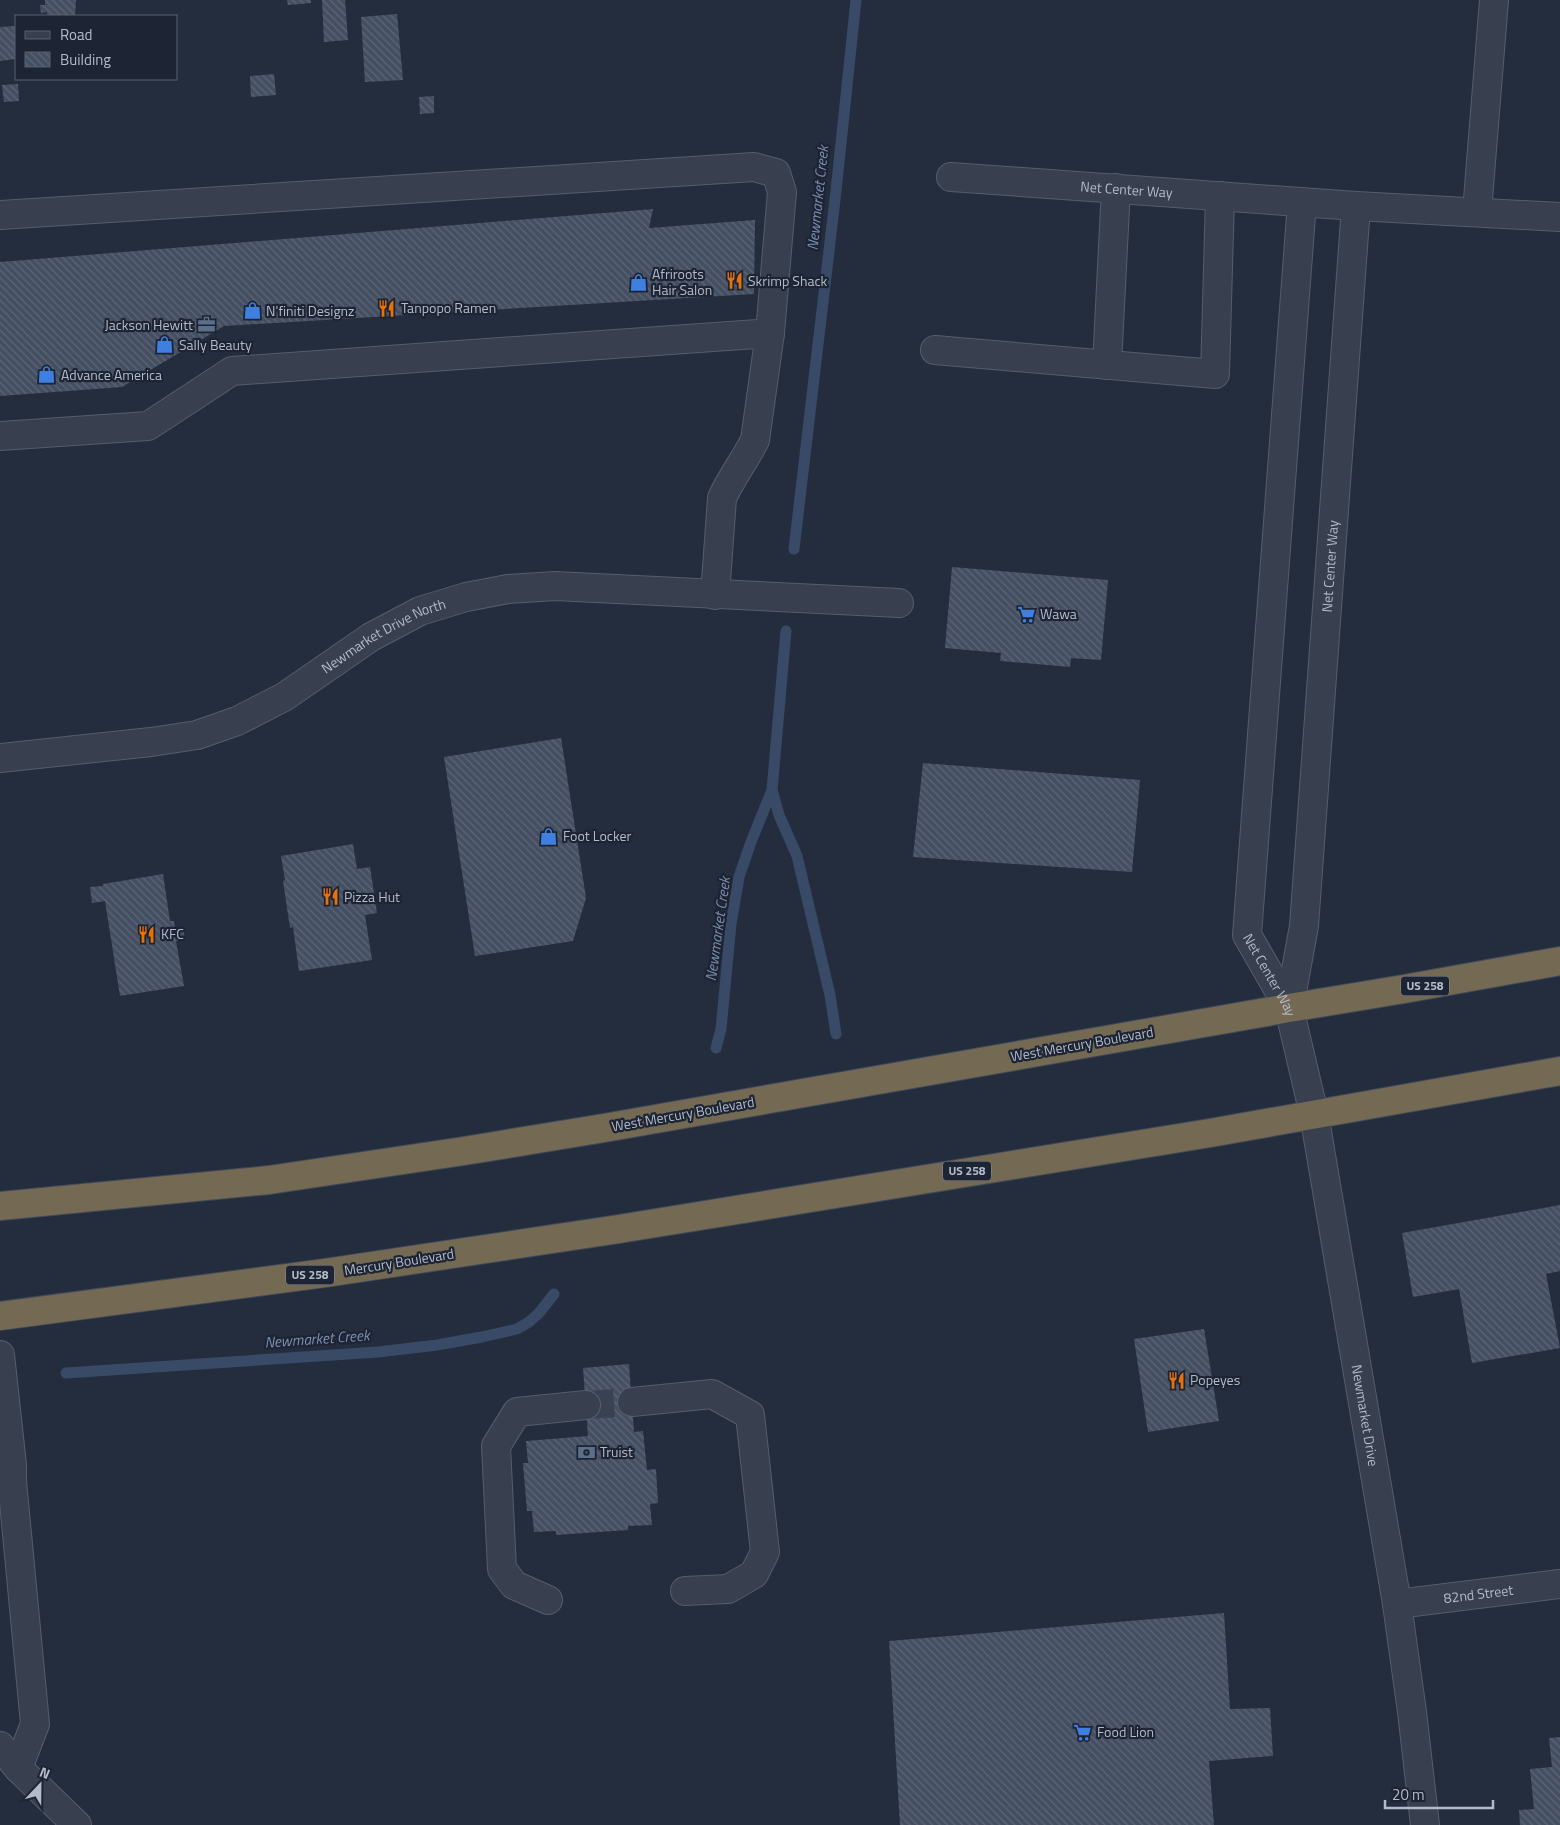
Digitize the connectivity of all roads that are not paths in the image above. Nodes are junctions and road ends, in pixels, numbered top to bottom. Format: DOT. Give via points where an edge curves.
graph roads {
  1 [pos="1494,0"];
  2 [pos="951,177"];
  3 [pos="1116,188"];
  4 [pos="1220,196"];
  5 [pos="1302,202"];
  6 [pos="1356,206"];
  7 [pos="1477,212"];
  8 [pos="0,215"];
  9 [pos="1560,217"];
  10 [pos="770,333"];
  11 [pos="934,350"];
  12 [pos="1108,365"];
  13 [pos="0,436"];
  14 [pos="715,595"];
  15 [pos="899,603"];
  16 [pos="0,758"];
  17 [pos="1560,961"];
  18 [pos="1289,1008"];
  19 [pos="1560,1071"];
  20 [pos="1314,1114"];
  21 [pos="0,1206"];
  22 [pos="0,1316"];
  23 [pos="0,1355"];
  24 [pos="632,1402"];
  25 [pos="586,1405"];
  26 [pos="1560,1584"];
  27 [pos="685,1591"];
  28 [pos="548,1600"];
  29 [pos="1397,1604"];
  30 [pos="0,1746"];
  31 [pos="18,1768"];
  32 [pos="77,1825"];
  33 [pos="1425,1825"];
  1 -- 7 [label="street"];
  2 -- 3 [label="street, Net Center Way"];
  3 -- 4 [label="street, Net Center Way"];
  3 -- 12 [label="street"];
  4 -- 5 [label="street, Net Center Way"];
  4 -- 12 [label="street" via="1214,374"];
  5 -- 6 [label="street, Net Center Way"];
  5 -- 18 [label="street, Net Center Way" via="1247,935"];
  6 -- 7 [label="street, Net Center Way"];
  6 -- 18 [label="street, Net Center Way" via="1304,926"];
  7 -- 9 [label="street, Net Center Way"];
  8 -- 10 [label="street" via="754,167 776,174 782,192"];
  10 -- 13 [label="street" via="232,371 148,426"];
  10 -- 14 [label="street" via="755,440 722,498"];
  11 -- 12 [label="street"];
  14 -- 15 [label="street, Newmarket Drive North"];
  14 -- 16 [label="street, Newmarket Drive North" via="555,586 508,589 466,597 420,611 371,637 284,698 237,721 197,735"];
  17 -- 18 [label="highway, West Mercury Boulevard / US 258"];
  18 -- 20 [label="street, Newmarket Drive"];
  18 -- 21 [label="highway, West Mercury Boulevard / US 258" via="604,1128 269,1180"];
  19 -- 20 [label="highway, US 258"];
  20 -- 22 [label="highway, Mercury Boulevard / US 258" via="619,1229 325,1273"];
  20 -- 29 [label="street, Newmarket Drive"];
  23 -- 31 [label="street" via="35,1724"];
  24 -- 27 [label="street" via="712,1394 750,1415 765,1552 754,1574 728,1589"];
  25 -- 28 [label="street" via="517,1412 496,1446 502,1569 514,1584"];
  26 -- 29 [label="street, 82nd Street"];
  29 -- 33 [label="street, Newmarket Drive"];
  30 -- 31 [label="street"];
  31 -- 32 [label="street"];
}
